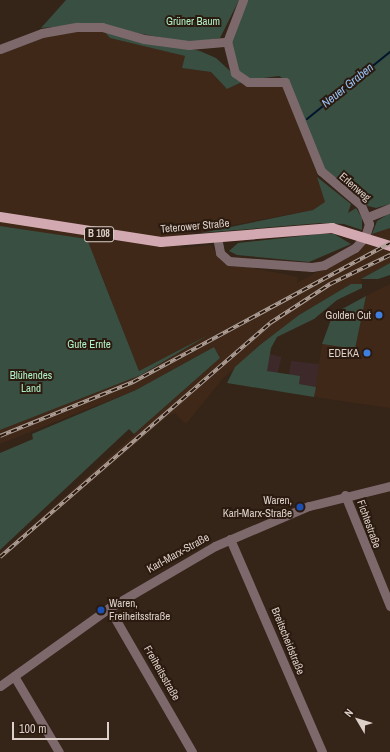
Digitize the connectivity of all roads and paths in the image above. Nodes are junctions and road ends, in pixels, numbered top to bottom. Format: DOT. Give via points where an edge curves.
graph roads {
  1 [pos="243,0"];
  2 [pos="227,42"];
  3 [pos="0,49"];
  4 [pos="390,208"];
  5 [pos="368,216"];
  6 [pos="0,217"];
  7 [pos="218,240"];
  8 [pos="390,246"];
  9 [pos="390,486"];
  10 [pos="345,494"];
  11 [pos="230,539"];
  12 [pos="390,606"];
  13 [pos="109,608"];
  14 [pos="14,676"];
  15 [pos="0,686"];
  16 [pos="59,752"];
  17 [pos="192,752"];
  18 [pos="322,752"];
  1 -- 2 [label="street"];
  2 -- 3 [label="street" via="192,45 144,40 102,27 77,27 42,33"];
  2 -- 5 [label="street, Erlenweg" via="229,59 238,78 248,82 285,82 320,171 358,202"];
  4 -- 5 [label="street"];
  5 -- 7 [label="street, Erlenweg" via="368,229 361,242 319,266 233,262 222,256"];
  6 -- 7 [label="main road, Teterower Straße / B 108" via="147,241"];
  7 -- 8 [label="main road, Teterower Straße / B 108" via="305,228 339,229"];
  9 -- 10 [label="street, Karl-Marx-Straße"];
  10 -- 11 [label="street, Karl-Marx-Straße" via="275,518"];
  10 -- 12 [label="street, Fichtestraße"];
  11 -- 13 [label="street, Karl-Marx-Straße"];
  11 -- 18 [label="street, Breitscheidstraße"];
  13 -- 14 [label="street, Karl-Marx-Straße"];
  13 -- 17 [label="street, Freiheitsstraße"];
  14 -- 15 [label="street, Karl-Marx-Straße"];
  14 -- 16 [label="street"];
}
